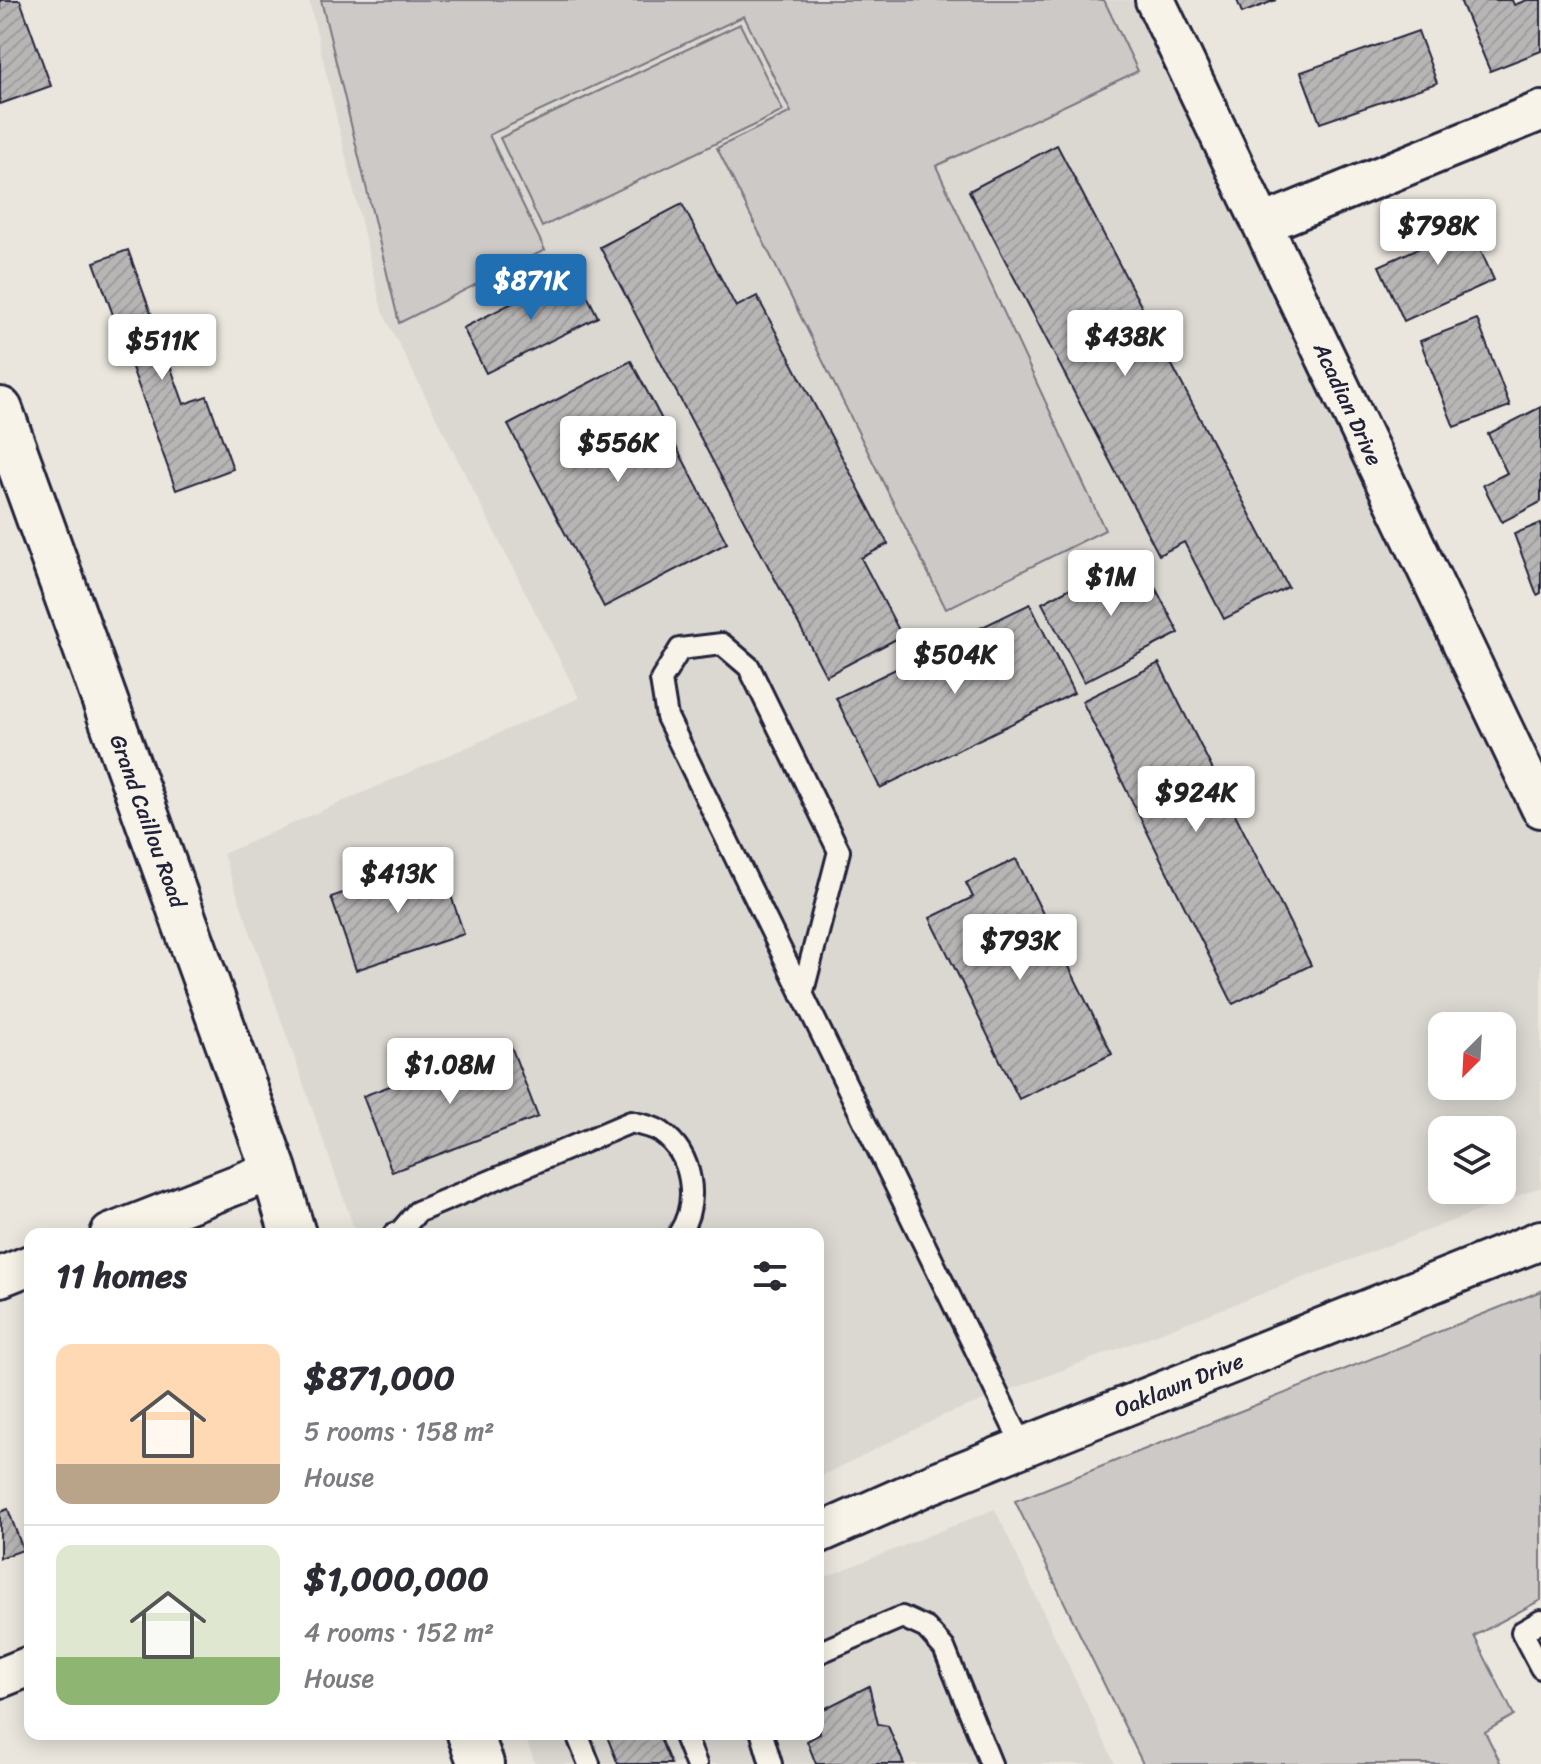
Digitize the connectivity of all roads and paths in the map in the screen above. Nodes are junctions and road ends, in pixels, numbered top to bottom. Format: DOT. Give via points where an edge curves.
graph roads {
  1 [pos="1155,0"];
  2 [pos="1541,111"];
  3 [pos="1263,224"];
  4 [pos="0,410"];
  5 [pos="1541,808"];
  6 [pos="802,995"];
  7 [pos="274,1170"];
  8 [pos="125,1228"];
  9 [pos="291,1228"];
  10 [pos="403,1228"];
  11 [pos="683,1228"];
  12 [pos="1541,1240"];
  13 [pos="24,1267"];
  14 [pos="0,1277"];
  15 [pos="1026,1446"];
  16 [pos="824,1531"];
  17 [pos="1541,1621"];
  18 [pos="824,1650"];
  19 [pos="24,1668"];
  20 [pos="1541,1668"];
  21 [pos="0,1678"];
  22 [pos="472,1740"];
  23 [pos="579,1740"];
  24 [pos="686,1740"];
  25 [pos="764,1740"];
  26 [pos="481,1764"];
  27 [pos="589,1764"];
  28 [pos="696,1764"];
  29 [pos="771,1764"];
  30 [pos="991,1764"];
  1 -- 3 [label="street, Acadian Drive"];
  2 -- 3 [label="street"];
  3 -- 5 [label="street, Acadian Drive"];
  4 -- 7 [label="main road, Grand Caillou Road"];
  6 -- 6 [label="lane" via="667,717 661,680 680,649 722,644 749,667 839,851"];
  6 -- 15 [label="lane"];
  7 -- 8 [label="street"];
  7 -- 9 [label="main road, Grand Caillou Road"];
  10 -- 11 [label="lane" via="417,1212 631,1122 659,1130 688,1166 692,1194"];
  12 -- 15 [label="street, Oaklawn Drive"];
  13 -- 14 [label="street"];
  15 -- 16 [label="street, Oaklawn Drive"];
  17 -- 20 [label="lane" via="1522,1632"];
  18 -- 30 [label="lane" via="902,1617 926,1628 944,1648"];
  19 -- 21 [label="street"];
  22 -- 26 [label="main road"];
  23 -- 27 [label="lane"];
  24 -- 28 [label="lane"];
  25 -- 29 [label="lane"];
}
